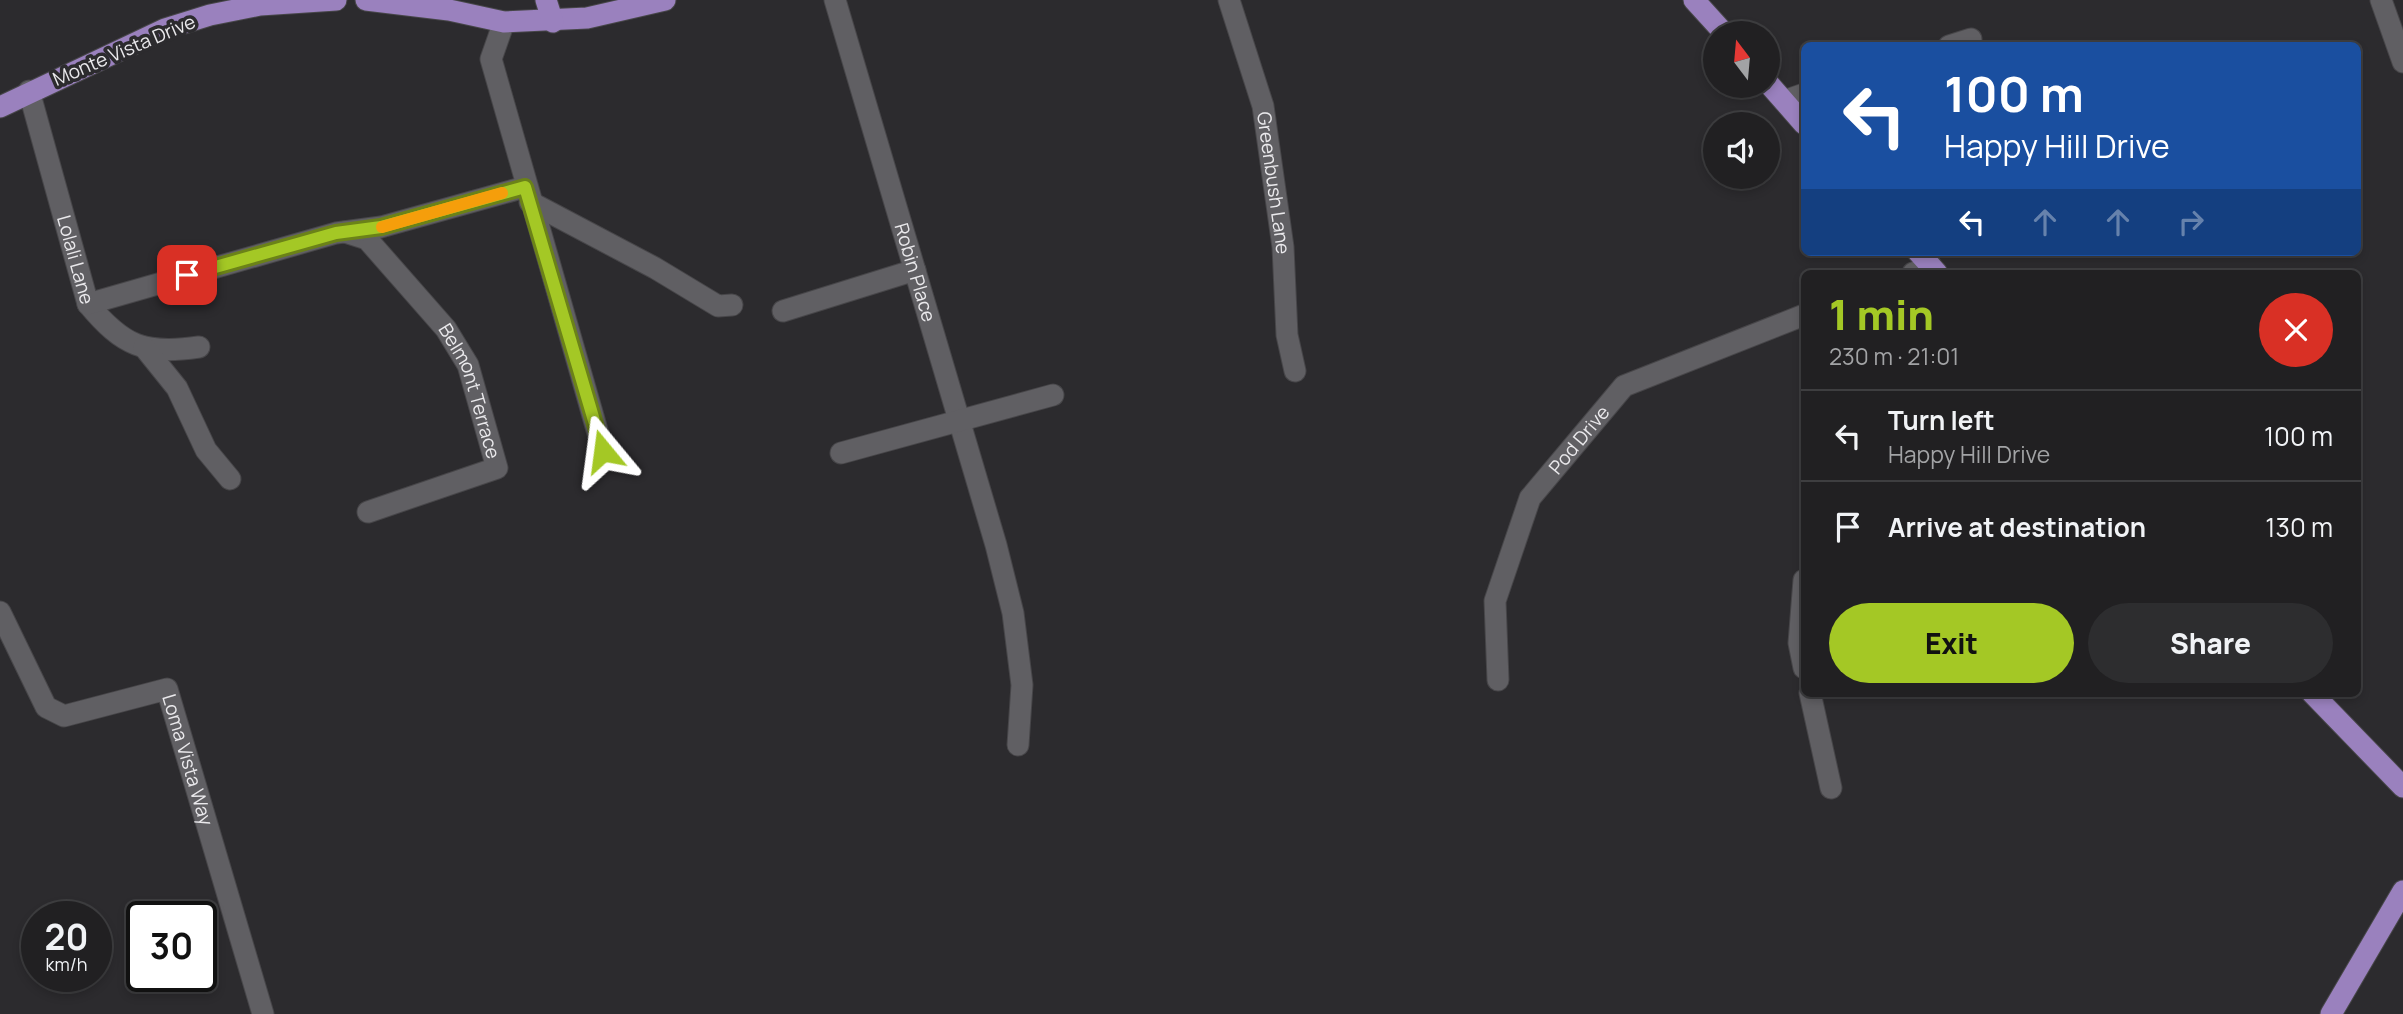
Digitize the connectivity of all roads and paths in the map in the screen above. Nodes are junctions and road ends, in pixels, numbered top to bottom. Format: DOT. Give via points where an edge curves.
graph roads {
  1 [pos="336,0"];
  2 [pos="366,0"];
  3 [pos="545,0"];
  4 [pos="665,0"];
  5 [pos="835,0"];
  6 [pos="1229,0"];
  7 [pos="1694,0"];
  8 [pos="2381,0"];
  9 [pos="1713,21"];
  10 [pos="504,22"];
  11 [pos="553,22"];
  12 [pos="1971,39"];
  13 [pos="1962,42"];
  14 [pos="2403,62"];
  15 [pos="29,91"];
  16 [pos="1801,95"];
  17 [pos="1780,96"];
  18 [pos="1784,101"];
  19 [pos="0,107"];
  20 [pos="1801,121"];
  21 [pos="527,194"];
  22 [pos="336,233"];
  23 [pos="915,270"];
  24 [pos="88,304"];
  25 [pos="732,306"];
  26 [pos="783,311"];
  27 [pos="1801,316"];
  28 [pos="144,347"];
  29 [pos="199,347"];
  30 [pos="1295,371"];
  31 [pos="1053,395"];
  32 [pos="959,419"];
  33 [pos="603,451"];
  34 [pos="841,453"];
  35 [pos="230,479"];
  36 [pos="368,512"];
  37 [pos="0,612"];
  38 [pos="1801,612"];
  39 [pos="1801,656"];
  40 [pos="1498,680"];
  41 [pos="1811,697"];
  42 [pos="2316,697"];
  43 [pos="1018,745"];
  44 [pos="2403,787"];
  45 [pos="1831,788"];
  46 [pos="2403,891"];
  47 [pos="263,1014"];
  48 [pos="2331,1014"];
  1 -- 15 [label="main road, Monte Vista Drive" via="260,5 210,15 165,29"];
  2 -- 10 [label="main road"];
  3 -- 11 [label="main road"];
  4 -- 11 [label="main road" via="593,18"];
  5 -- 23 [label="street, Robin Place"];
  6 -- 30 [label="street, Greenbush Lane" via="1263,106 1283,247 1287,335"];
  7 -- 9 [label="main road"];
  8 -- 14 [label="street"];
  10 -- 11 [label="main road"];
  10 -- 21 [label="street" via="491,59"];
  12 -- 13 [label="street"];
  15 -- 19 [label="main road, Monte Vista Drive"];
  15 -- 24 [label="street, Lolali Lane"];
  16 -- 18 [label="street"];
  17 -- 18 [label="main road"];
  18 -- 20 [label="main road"];
  21 -- 22 [label="street"];
  21 -- 25 [label="street" via="718,306"];
  21 -- 33 [label="street"];
  22 -- 24 [label="street"];
  22 -- 36 [label="street, Belmont Terrace" via="351,232 367,239 446,329 468,365 497,468"];
  23 -- 26 [label="street"];
  23 -- 32 [label="street, Robin Place"];
  24 -- 28 [label="street, Lolali Lane" via="109,329"];
  27 -- 40 [label="street, Pod Drive" via="1624,386 1530,498 1495,601"];
  28 -- 29 [label="street, Lolali Lane" via="165,352"];
  28 -- 35 [label="street" via="177,388 206,450"];
  31 -- 32 [label="street"];
  32 -- 34 [label="street"];
  32 -- 43 [label="street, Robin Place" via="1013,613 1022,685"];
  37 -- 47 [label="street, Loma Vista Way" via="46,707 64,716 167,689"];
  38 -- 39 [label="street"];
  41 -- 45 [label="street"];
  42 -- 44 [label="main road"];
  46 -- 48 [label="main road"];
}
